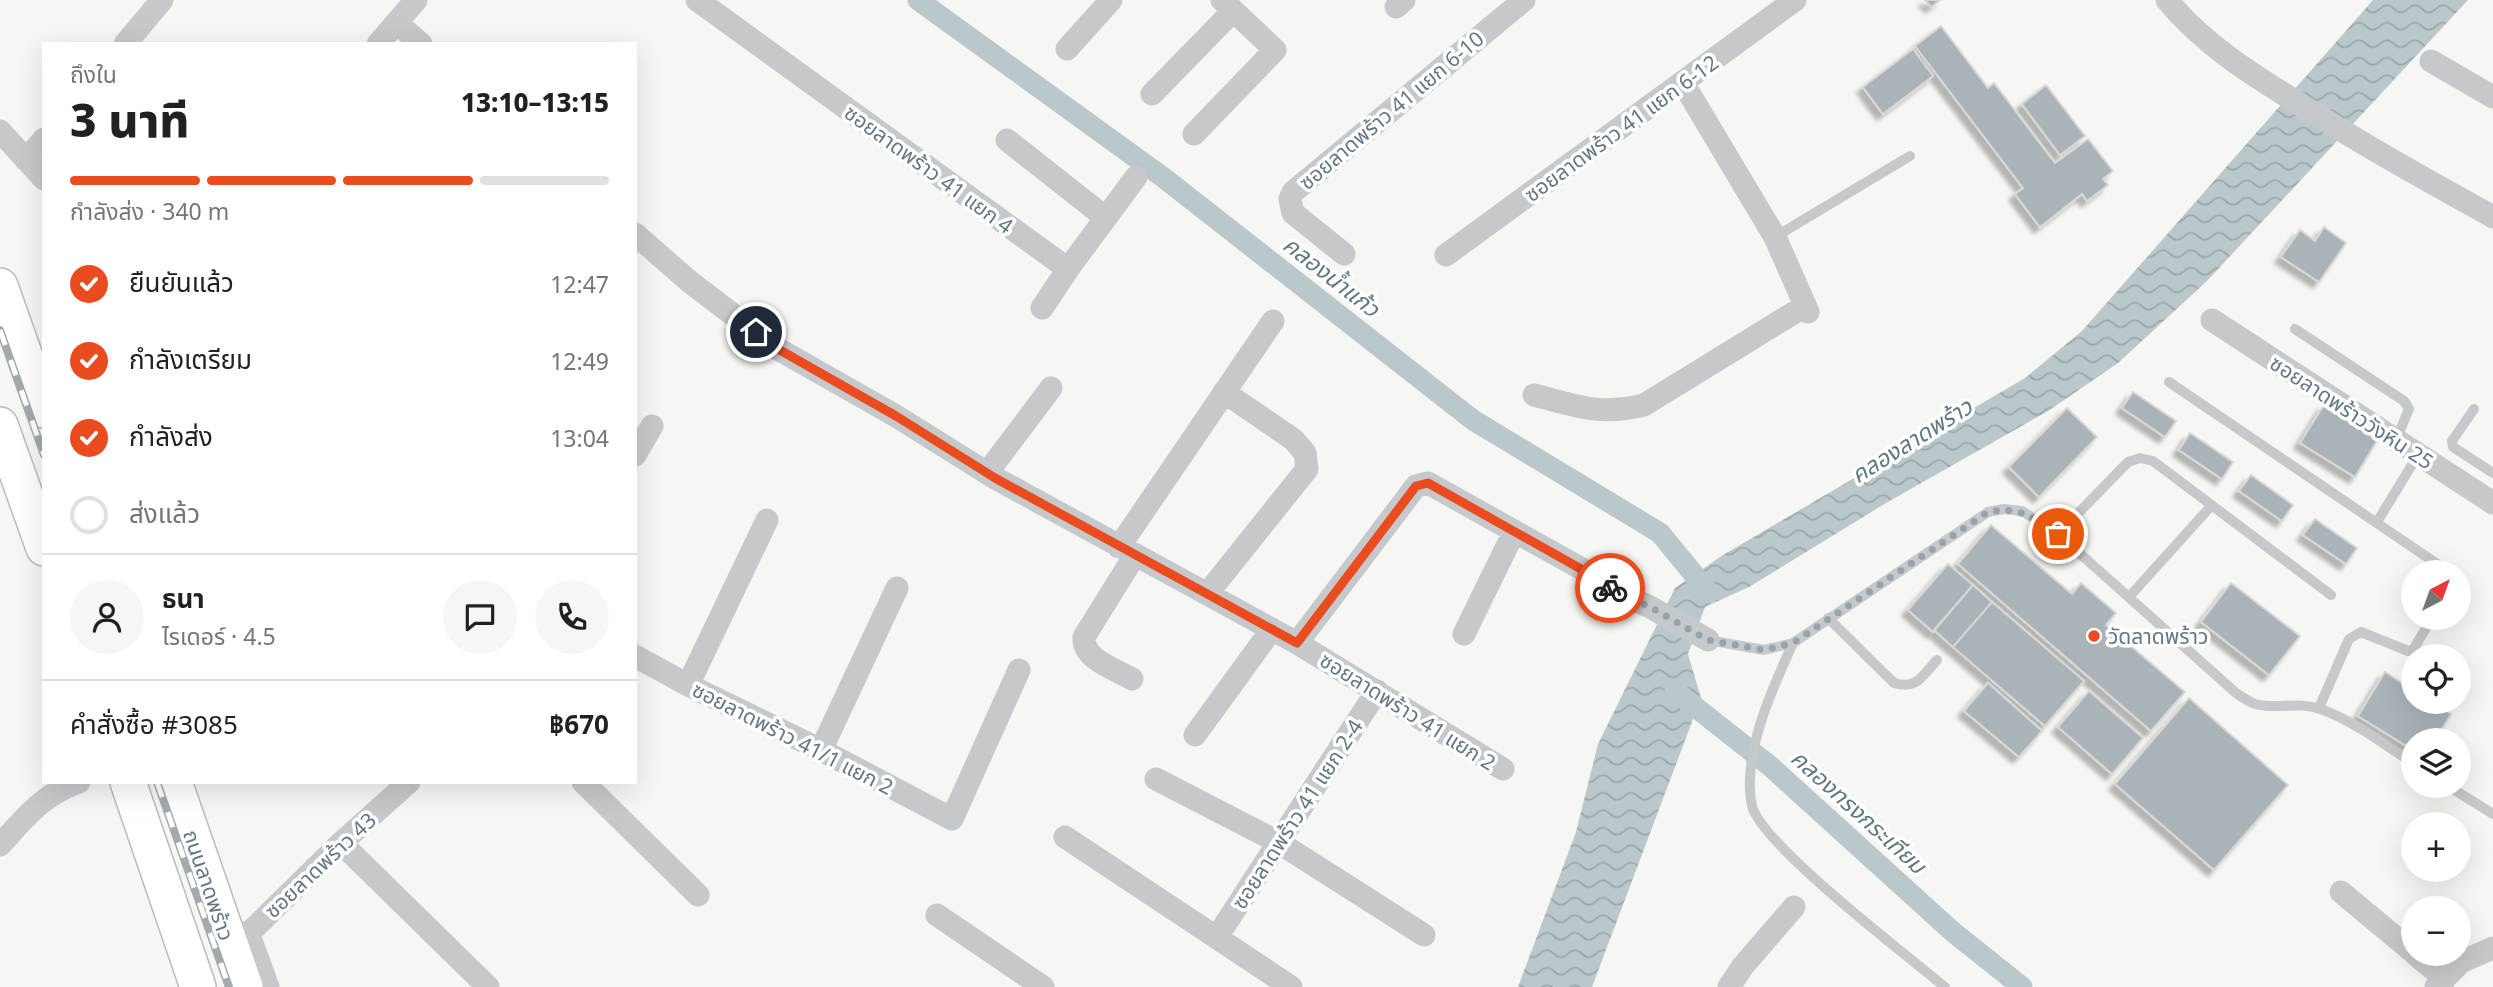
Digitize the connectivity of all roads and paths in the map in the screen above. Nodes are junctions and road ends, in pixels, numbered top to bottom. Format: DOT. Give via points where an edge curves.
graph roads {
  1 [pos="162,0"];
  2 [pos="416,0"];
  3 [pos="697,0"];
  4 [pos="1111,0"];
  5 [pos="1524,0"];
  6 [pos="1795,0"];
  7 [pos="2167,0"];
  8 [pos="1228,5"];
  9 [pos="397,23"];
  10 [pos="127,42"];
  11 [pos="381,42"];
  12 [pos="419,42"];
  13 [pos="1067,49"];
  14 [pos="2431,61"];
  15 [pos="1684,83"];
  16 [pos="1152,94"];
  17 [pos="2493,97"];
  18 [pos="0,131"];
  19 [pos="1194,134"];
  20 [pos="1007,140"];
  21 [pos="42,141"];
  22 [pos="1910,156"];
  23 [pos="26,160"];
  24 [pos="42,177"];
  25 [pos="1136,177"];
  26 [pos="2493,217"];
  27 [pos="1107,218"];
  28 [pos="637,236"];
  29 [pos="1775,237"];
  30 [pos="1344,254"];
  31 [pos="1446,255"];
  32 [pos="1068,270"];
  33 [pos="0,286"];
  34 [pos="1042,308"];
  35 [pos="2211,320"];
  36 [pos="1273,321"];
  37 [pos="2295,329"];
  38 [pos="2169,382"];
  39 [pos="1051,388"];
  40 [pos="1224,391"];
  41 [pos="1534,395"];
  42 [pos="42,404"];
  43 [pos="2474,409"];
  44 [pos="652,426"];
  45 [pos="2,440"];
  46 [pos="2396,440"];
  47 [pos="637,452"];
  48 [pos="2418,455"];
  49 [pos="987,473"];
  50 [pos="2493,473"];
  51 [pos="2493,503"];
  52 [pos="2212,505"];
  53 [pos="767,520"];
  54 [pos="2377,522"];
  55 [pos="1514,532"];
  56 [pos="2058,534"];
  57 [pos="42,543"];
  58 [pos="1127,551"];
  59 [pos="2432,560"];
  60 [pos="897,588"];
  61 [pos="1207,594"];
  62 [pos="2331,595"];
  63 [pos="2129,597"];
  64 [pos="1828,618"];
  65 [pos="1272,629"];
  66 [pos="2425,630"];
  67 [pos="1464,634"];
  68 [pos="1708,640"];
  69 [pos="1297,643"];
  70 [pos="1793,643"];
  71 [pos="637,657"];
  72 [pos="1937,660"];
  73 [pos="1019,670"];
  74 [pos="1132,679"];
  75 [pos="688,685"];
  76 [pos="1377,691"];
  77 [pos="2319,708"];
  78 [pos="1195,735"];
  79 [pos="821,750"];
  80 [pos="2401,755"];
  81 [pos="1503,769"];
  82 [pos="1156,779"];
  83 [pos="73,784"];
  84 [pos="129,784"];
  85 [pos="175,784"];
  86 [pos="407,784"];
  87 [pos="585,784"];
  88 [pos="2467,798"];
  89 [pos="2493,814"];
  90 [pos="1065,837"];
  91 [pos="1278,842"];
  92 [pos="341,843"];
  93 [pos="0,845"];
  94 [pos="2341,892"];
  95 [pos="698,895"];
  96 [pos="1794,906"];
  97 [pos="937,915"];
  98 [pos="1424,936"];
  99 [pos="1217,937"];
  100 [pos="240,941"];
  101 [pos="2401,942"];
  102 [pos="2493,948"];
  103 [pos="2425,966"];
  104 [pos="2440,983"];
  105 [pos="485,986"];
  106 [pos="198,987"];
  107 [pos="245,987"];
  108 [pos="268,987"];
  109 [pos="1044,987"];
  110 [pos="1291,987"];
  111 [pos="1729,987"];
  112 [pos="1945,987"];
  1 -- 10 [label="street"];
  2 -- 9 [label="street"];
  3 -- 32 [label="street, ซอยลาดพร้าว 41 แยก 4"];
  4 -- 13 [label="street"];
  5 -- 30 [label="street, ซอยลาดพร้าว 41 แยก 6-10" via="1293,192 1293,213"];
  6 -- 15 [label="street, ซอยลาดพร้าว 41 แยก 6-12"];
  7 -- 26 [label="street" via="2234,63 2353,138"];
  8 -- 16 [label="street"];
  8 -- 19 [label="street" via="1275,50"];
  9 -- 11 [label="street"];
  9 -- 12 [label="street"];
  14 -- 17 [label="street"];
  15 -- 29 [label="street"];
  15 -- 31 [label="street, ซอยลาดพร้าว 41 แยก 6-12"];
  18 -- 23 [label="street"];
  20 -- 27 [label="street"];
  21 -- 23 [label="street"];
  22 -- 29 [label="lane"];
  23 -- 24 [label="street"];
  25 -- 27 [label="street"];
  27 -- 32 [label="street"];
  28 -- 49 [label="street, ซอยลาดพร้าว 41 แยก 2" via="778,349"];
  29 -- 41 [label="street" via="1807,309 1644,405 1601,412"];
  32 -- 34 [label="street"];
  33 -- 42 [label="main road"];
  35 -- 46 [label="street, ซอยลาดพร้าววังหิน 25"];
  36 -- 40 [label="street"];
  37 -- 46 [label="lane" via="2404,401 2409,409"];
  38 -- 54 [label="lane"];
  39 -- 49 [label="street"];
  40 -- 58 [label="street"];
  40 -- 61 [label="street" via="1294,440 1305,453 1307,469"];
  43 -- 50 [label="lane" via="2452,441 2453,447"];
  44 -- 47 [label="street"];
  45 -- 57 [label="main road"];
  46 -- 48 [label="street, ซอยลาดพร้าววังหิน 25"];
  48 -- 51 [label="street, ซอยลาดพร้าววังหิน 25"];
  48 -- 54 [label="lane"];
  49 -- 58 [label="street, ซอยลาดพร้าว 41 แยก 2"];
  52 -- 56 [label="lane" via="2153,461 2140,458 2128,462"];
  52 -- 62 [label="lane"];
  52 -- 63 [label="lane"];
  53 -- 75 [label="street"];
  54 -- 59 [label="lane"];
  55 -- 67 [label="street"];
  55 -- 68 [label="street"];
  55 -- 69 [label="street" via="1428,483 1416,486"];
  56 -- 63 [label="lane"];
  56 -- 64 [label="lane" via="2022,511 1988,512"];
  58 -- 61 [label="street, ซอยลาดพร้าว 41 แยก 2"];
  58 -- 74 [label="street" via="1083,645 1088,653"];
  60 -- 79 [label="street"];
  61 -- 65 [label="street, ซอยลาดพร้าว 41 แยก 2"];
  63 -- 77 [label="lane" via="2236,693 2255,704"];
  64 -- 70 [label="lane"];
  64 -- 72 [label="lane" via="1894,683 1914,684"];
  65 -- 69 [label="street, ซอยลาดพร้าว 41 แยก 2"];
  65 -- 78 [label="street"];
  66 -- 77 [label="lane" via="2408,652 2356,633 2349,639"];
  68 -- 70 [label="lane" via="1764,650"];
  69 -- 76 [label="street, ซอยลาดพร้าว 41 แยก 2"];
  70 -- 112 [label="lane" via="1767,700 1749,774 1752,808 1773,838 1816,879"];
  71 -- 75 [label="street, ซอยลาดพร้าว 41/1 แยก 2"];
  73 -- 79 [label="street, ซอยลาดพร้าว 41/1 แยก 2" via="952,820"];
  75 -- 79 [label="street, ซอยลาดพร้าว 41/1 แยก 2"];
  76 -- 81 [label="street, ซอยลาดพร้าว 41 แยก 2"];
  76 -- 91 [label="street, ซอยลาดพร้าว 41 แยก 2-4"];
  77 -- 80 [label="lane"];
  82 -- 91 [label="street"];
  83 -- 93 [label="street" via="34,807"];
  84 -- 106 [label="main road, ถนนลาดพร้าว"];
  85 -- 100 [label="main road, ถนนลาดพร้าว"];
  86 -- 92 [label="street, ซอยลาดพร้าว 43"];
  87 -- 95 [label="street"];
  88 -- 89 [label="lane"];
  90 -- 99 [label="street"];
  91 -- 98 [label="street"];
  91 -- 99 [label="street, ซอยลาดพร้าว 41 แยก 2-4"];
  92 -- 100 [label="street, ซอยลาดพร้าว 43"];
  92 -- 105 [label="street"];
  94 -- 101 [label="street"];
  96 -- 111 [label="street"];
  97 -- 109 [label="street"];
  99 -- 110 [label="street"];
  100 -- 107 [label="main road, ถนนลาดพร้าว"];
  100 -- 108 [label="street"];
  102 -- 104 [label="street" via="2461,962"];
  103 -- 104 [label="street"];
}
